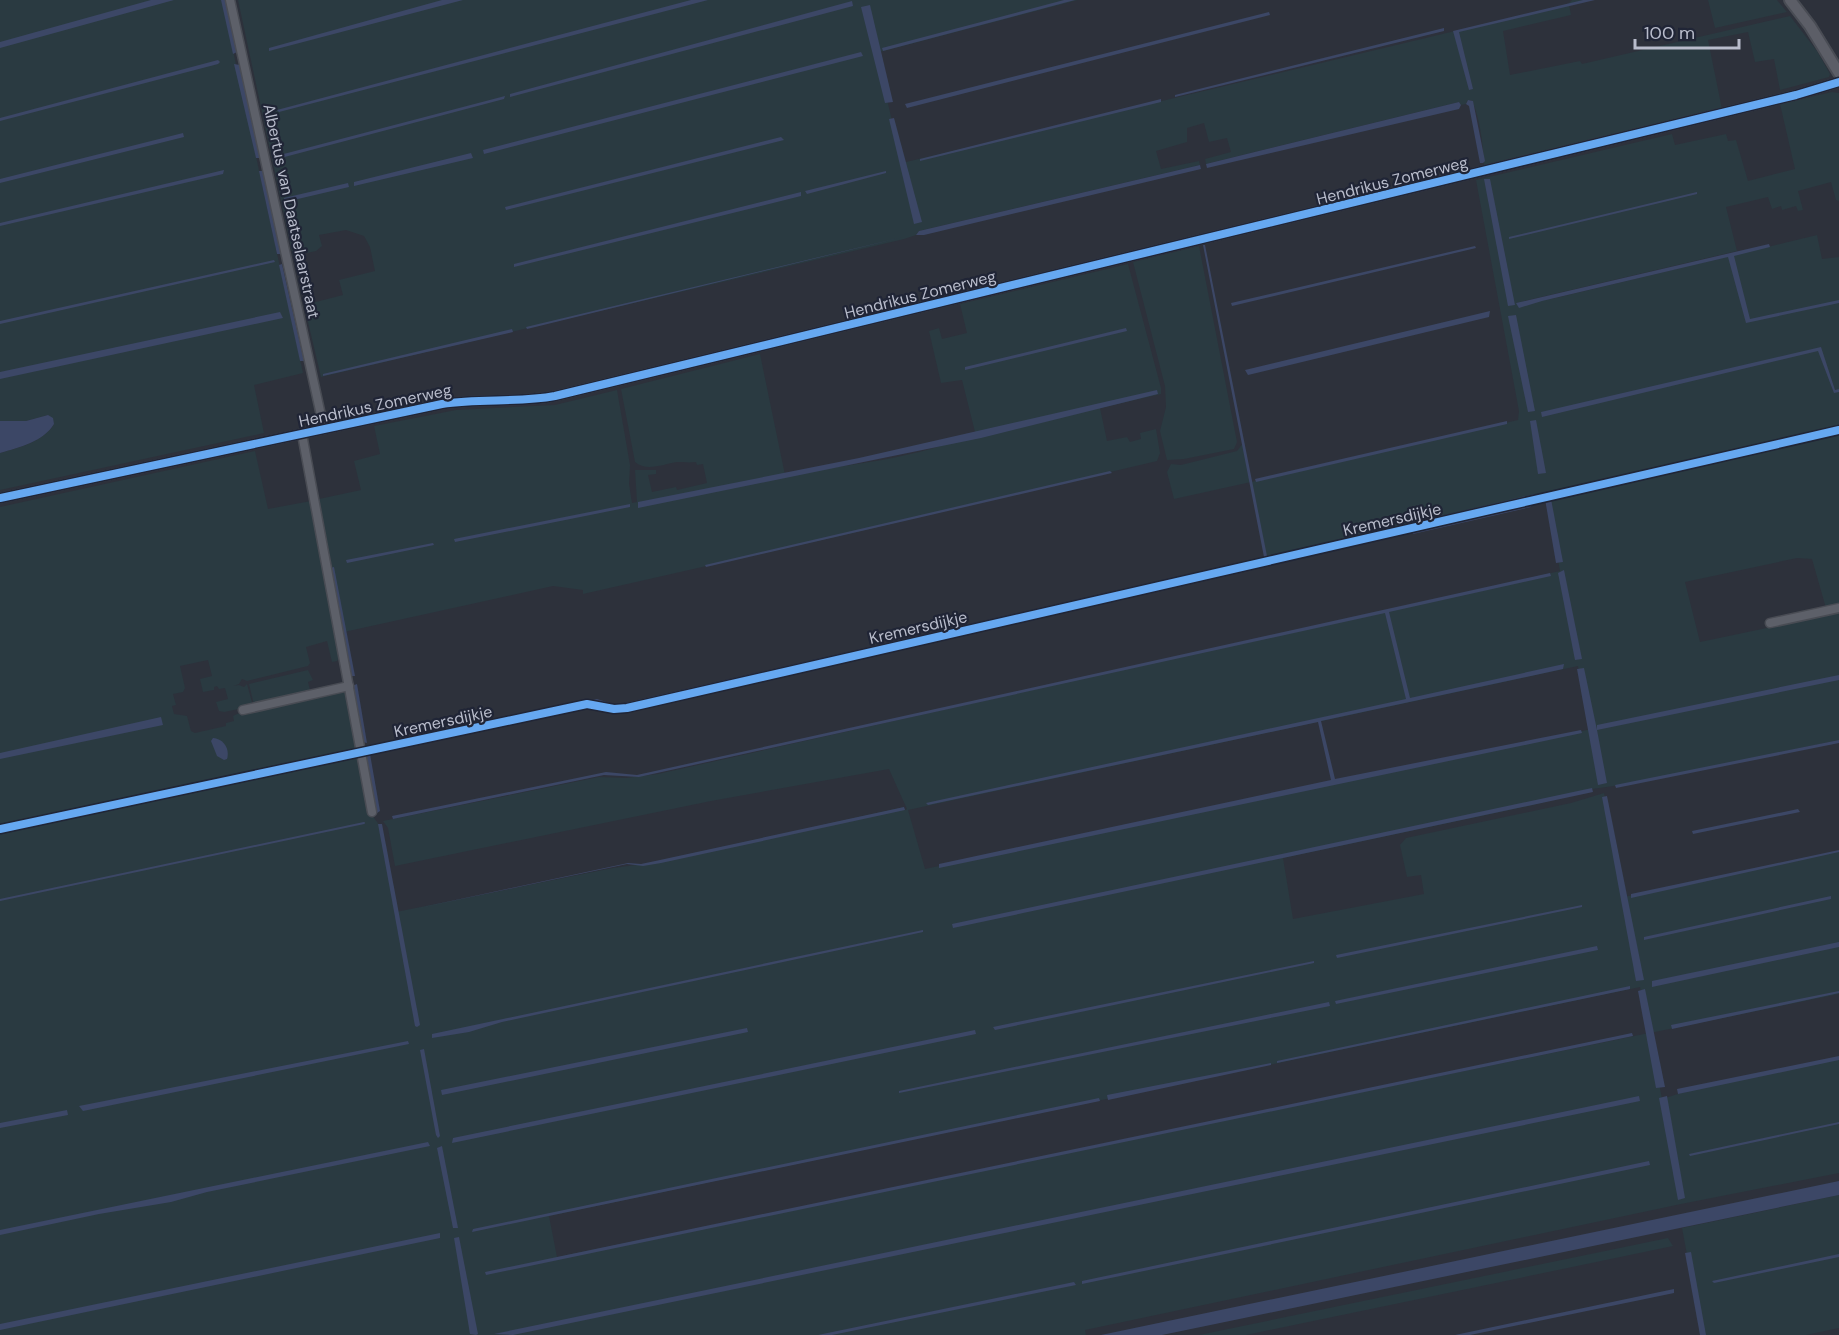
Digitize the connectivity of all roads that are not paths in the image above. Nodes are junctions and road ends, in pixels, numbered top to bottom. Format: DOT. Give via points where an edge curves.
graph roads {
  1 [pos="230,0"];
  2 [pos="1790,0"];
  3 [pos="1839,73"];
  4 [pos="1839,82"];
  5 [pos="324,429"];
  6 [pos="302,434"];
  7 [pos="0,498"];
  8 [pos="1839,608"];
  9 [pos="1770,623"];
  10 [pos="349,686"];
  11 [pos="243,710"];
  12 [pos="372,812"];
  1 -- 5 [label="street, Albertus van Daatselaarstraat"];
  2 -- 3 [label="street"];
  4 -- 5 [label="street, Hendrikus Zomerweg" via="555,396 456,402"];
  5 -- 6 [label="street, Hendrikus Zomerweg"];
  6 -- 7 [label="street, Hendrikus Zomerweg"];
  6 -- 10 [label="street, Hendrikus Zomerweg"];
  8 -- 9 [label="street"];
  10 -- 11 [label="street"];
  10 -- 12 [label="street, Hendrikus Zomerweg"];
}
